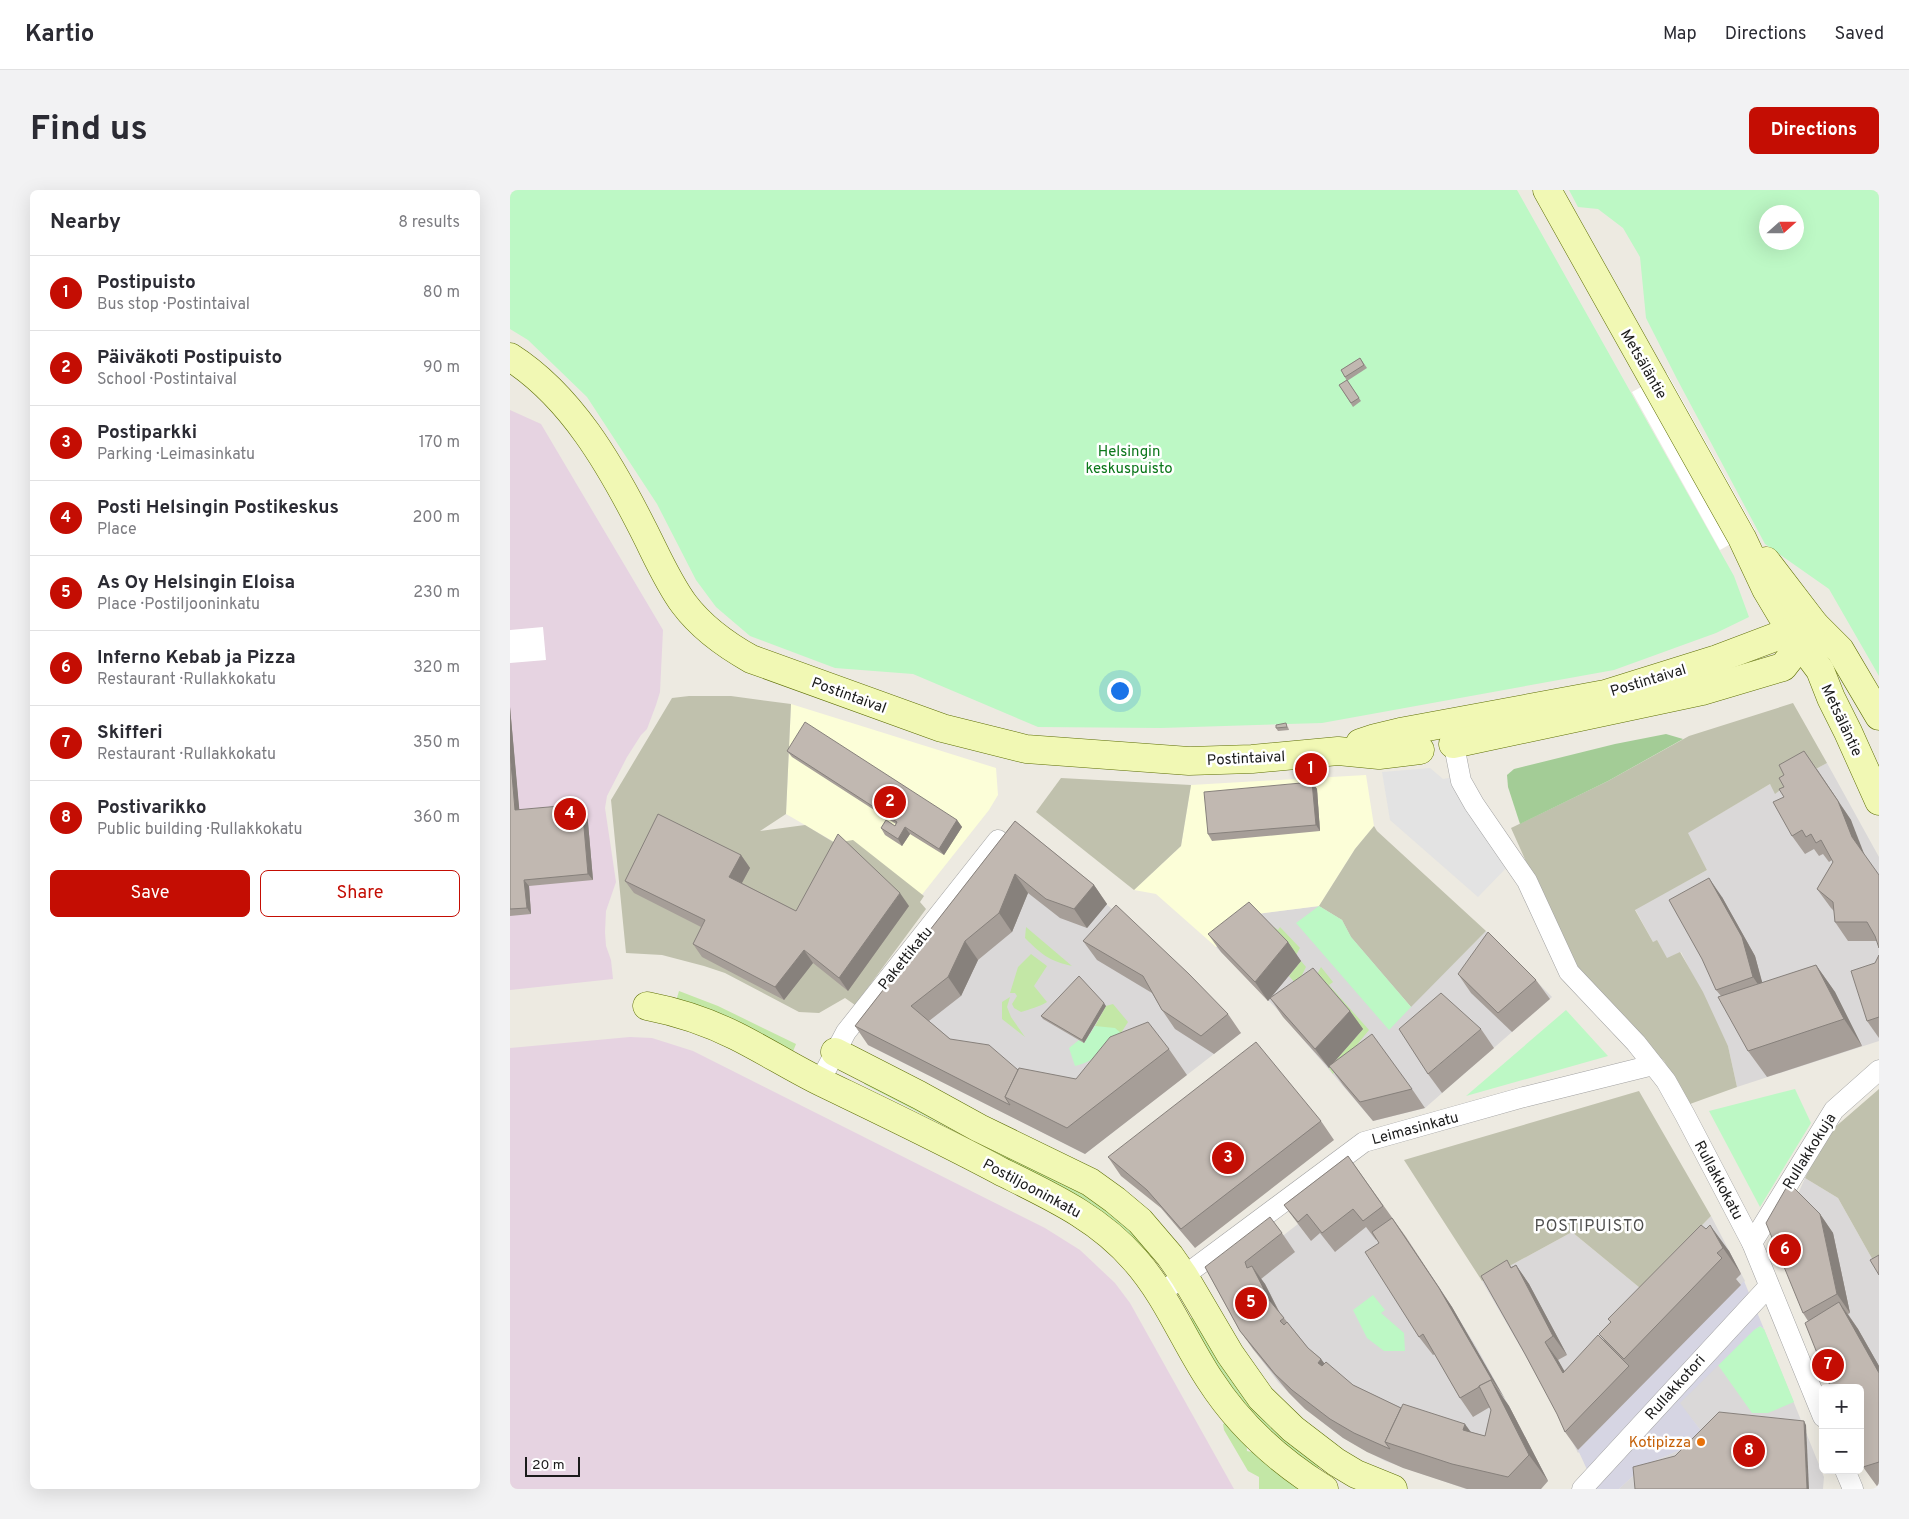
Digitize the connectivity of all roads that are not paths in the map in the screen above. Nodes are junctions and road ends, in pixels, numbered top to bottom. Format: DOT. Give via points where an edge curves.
graph roads {
  1 [pos="1547,190"];
  2 [pos="510,357"];
  3 [pos="1803,634"];
  4 [pos="1783,667"];
  5 [pos="1830,698"];
  6 [pos="1879,716"];
  7 [pos="1452,734"];
  8 [pos="1420,750"];
  9 [pos="1338,751"];
  10 [pos="1879,801"];
  11 [pos="998,840"];
  12 [pos="647,1006"];
  13 [pos="835,1052"];
  14 [pos="1653,1065"];
  15 [pos="1879,1070"];
  16 [pos="820,1081"];
  17 [pos="1752,1242"];
  18 [pos="1184,1276"];
  19 [pos="1769,1286"];
  20 [pos="1161,1293"];
  21 [pos="1819,1407"];
  22 [pos="1846,1474"];
  23 [pos="1352,1482"];
  24 [pos="1324,1489"];
  25 [pos="1393,1489"];
  26 [pos="1582,1489"];
  27 [pos="1852,1489"];
  1 -- 3 [label="street, Metsäläntie" via="1742,538 1759,553 1788,589"];
  2 -- 9 [label="street, Postintaival" via="550,390 599,451 684,604 722,642 751,659 942,728 1026,749 1188,761 1252,760"];
  3 -- 4 [label="street"];
  3 -- 5 [label="street, Metsäläntie"];
  3 -- 6 [label="street, Metsäläntie" via="1840,650"];
  3 -- 7 [label="street, Postintaival" via="1605,694"];
  4 -- 5 [label="street" via="1809,677"];
  4 -- 7 [label="street, Postintaival" via="1702,691"];
  5 -- 10 [label="street, Metsäläntie"];
  7 -- 8 [label="street, Postintaival"];
  7 -- 9 [label="street, Postintaival" via="1375,738"];
  7 -- 14 [label="street, Rullakkokatu" via="1461,780 1527,881 1569,972"];
  8 -- 9 [label="street, Postintaival" via="1379,755"];
  11 -- 13 [label="street, Pakettikatu" via="846,1032"];
  12 -- 16 [label="street, Postiljooninkatu" via="673,1011 708,1024"];
  13 -- 16 [label="street, Pakettikatu"];
  13 -- 18 [label="street, Postiljooninkatu" via="978,1128 1090,1182 1140,1221"];
  14 -- 17 [label="street, Rullakkokatu" via="1666,1081"];
  14 -- 18 [label="street, Leimasinkatu" via="1364,1142"];
  15 -- 17 [label="street, Rullakkokuja" via="1834,1110"];
  16 -- 20 [label="street, Postiljooninkatu" via="930,1134 1091,1219 1120,1243"];
  17 -- 19 [label="street, Rullakkokatu"];
  18 -- 20 [label="street, Leimasinkatu"];
  18 -- 23 [label="street, Postiljooninkatu" via="1230,1354 1261,1398"];
  19 -- 21 [label="street, Rullakkokatu"];
  19 -- 26 [label="street, Rullakkotori"];
  20 -- 24 [label="street, Postiljooninkatu" via="1210,1381 1235,1414 1272,1452"];
  22 -- 27 [label="street"];
  23 -- 25 [label="street, Postiljooninkatu"];
}
